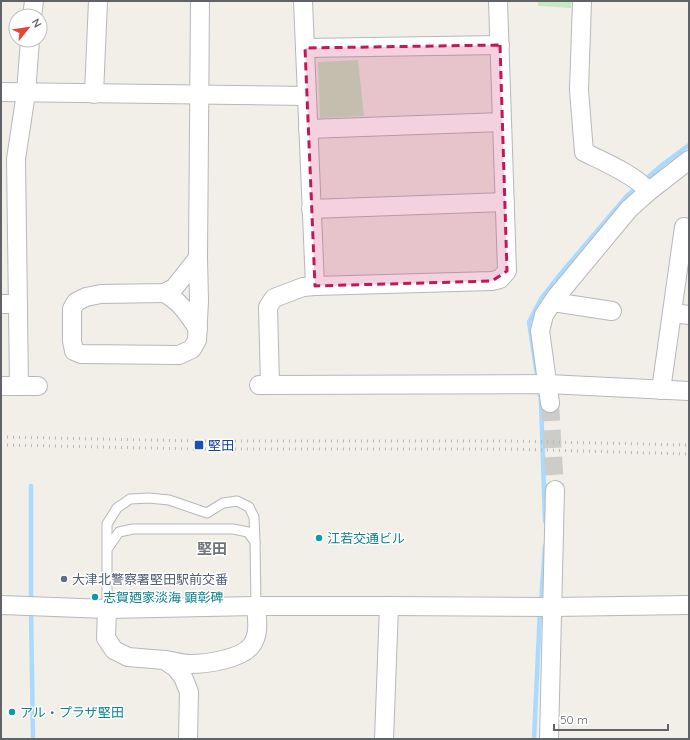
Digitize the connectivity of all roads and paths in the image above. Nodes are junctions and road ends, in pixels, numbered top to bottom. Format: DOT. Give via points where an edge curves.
graph roads {
  1 [pos="98,1"];
  2 [pos="200,1"];
  3 [pos="303,1"];
  4 [pos="498,1"];
  5 [pos="582,1"];
  6 [pos="500,45"];
  7 [pos="29,48"];
  8 [pos="305,48"];
  9 [pos="1,92"];
  10 [pos="26,93"];
  11 [pos="94,94"];
  12 [pos="199,95"];
  13 [pos="307,96"];
  14 [pos="502,122"];
  15 [pos="308,129"];
  16 [pos="689,160"];
  17 [pos="648,192"];
  18 [pos="505,202"];
  19 [pos="312,209"];
  20 [pos="684,227"];
  21 [pos="198,258"];
  22 [pos="315,286"];
  23 [pos="164,293"];
  24 [pos="553,302"];
  25 [pos="9,304"];
  26 [pos="612,311"];
  27 [pos="680,314"];
  28 [pos="198,329"];
  29 [pos="540,384"];
  30 [pos="1,386"];
  31 [pos="19,386"];
  32 [pos="38,386"];
  33 [pos="661,390"];
  34 [pos="689,391"];
  35 [pos="550,403"];
  36 [pos="554,490"];
  37 [pos="206,513"];
  38 [pos="207,529"];
  39 [pos="255,542"];
  40 [pos="108,548"];
  41 [pos="1,605"];
  42 [pos="689,605"];
  43 [pos="256,606"];
  44 [pos="390,606"];
  45 [pos="544,607"];
  46 [pos="107,609"];
  47 [pos="164,660"];
  48 [pos="222,660"];
  49 [pos="189,692"];
  50 [pos="188,739"];
  51 [pos="384,739"];
  52 [pos="549,739"];
  1 -- 11 [label="street"];
  2 -- 12 [label="street"];
  3 -- 8 [label="street"];
  4 -- 6 [label="street"];
  5 -- 17 [label="street" via="579,90 584,152 634,179"];
  6 -- 8 [label="street"];
  6 -- 14 [label="street"];
  7 -- 10 [label="street"];
  8 -- 13 [label="street"];
  9 -- 10 [label="street"];
  10 -- 11 [label="street"];
  10 -- 25 [label="street" via="16,159"];
  11 -- 12 [label="street"];
  12 -- 13 [label="street"];
  12 -- 21 [label="street"];
  13 -- 15 [label="street"];
  14 -- 15 [label="street"];
  14 -- 18 [label="street"];
  15 -- 19 [label="street"];
  16 -- 17 [label="street"];
  17 -- 24 [label="street" via="629,209"];
  18 -- 19 [label="street"];
  18 -- 22 [label="street" via="507,271 500,279"];
  19 -- 22 [label="street"];
  20 -- 27 [label="street"];
  21 -- 23 [label="street" via="174,288"];
  21 -- 28 [label="street"];
  22 -- 29 [label="street" via="303,287 274,298 268,307 264,385"];
  23 -- 28 [label="street" via="186,310"];
  23 -- 28 [label="street" via="101,294 76,302 72,309 74,351 80,354 179,355 192,348 197,340"];
  24 -- 26 [label="street"];
  24 -- 29 [label="street" via="544,316 540,331"];
  25 -- 31 [label="street"];
  27 -- 33 [label="street"];
  29 -- 33 [label="street"];
  29 -- 35 [label="street"];
  30 -- 31 [label="street"];
  31 -- 32 [label="street"];
  33 -- 34 [label="street"];
  36 -- 45 [label="street"];
  37 -- 38 [label="lane"];
  37 -- 39 [label="lane" via="223,503 237,501 249,507 254,517"];
  37 -- 40 [label="lane" via="169,500 130,500 117,508 107,524"];
  38 -- 39 [label="lane" via="248,532"];
  38 -- 40 [label="lane" via="133,529 119,532"];
  39 -- 43 [label="lane"];
  40 -- 46 [label="lane"];
  41 -- 46 [label="street"];
  42 -- 45 [label="street"];
  43 -- 44 [label="street"];
  43 -- 46 [label="street"];
  43 -- 48 [label="street" via="258,629 252,646"];
  44 -- 45 [label="street"];
  44 -- 51 [label="street"];
  45 -- 52 [label="street"];
  46 -- 47 [label="street" via="106,638 114,650 128,657"];
  47 -- 48 [label="street" via="189,664"];
  47 -- 49 [label="street" via="176,668"];
  48 -- 49 [label="street" via="208,667 196,679"];
  49 -- 50 [label="street"];
}
